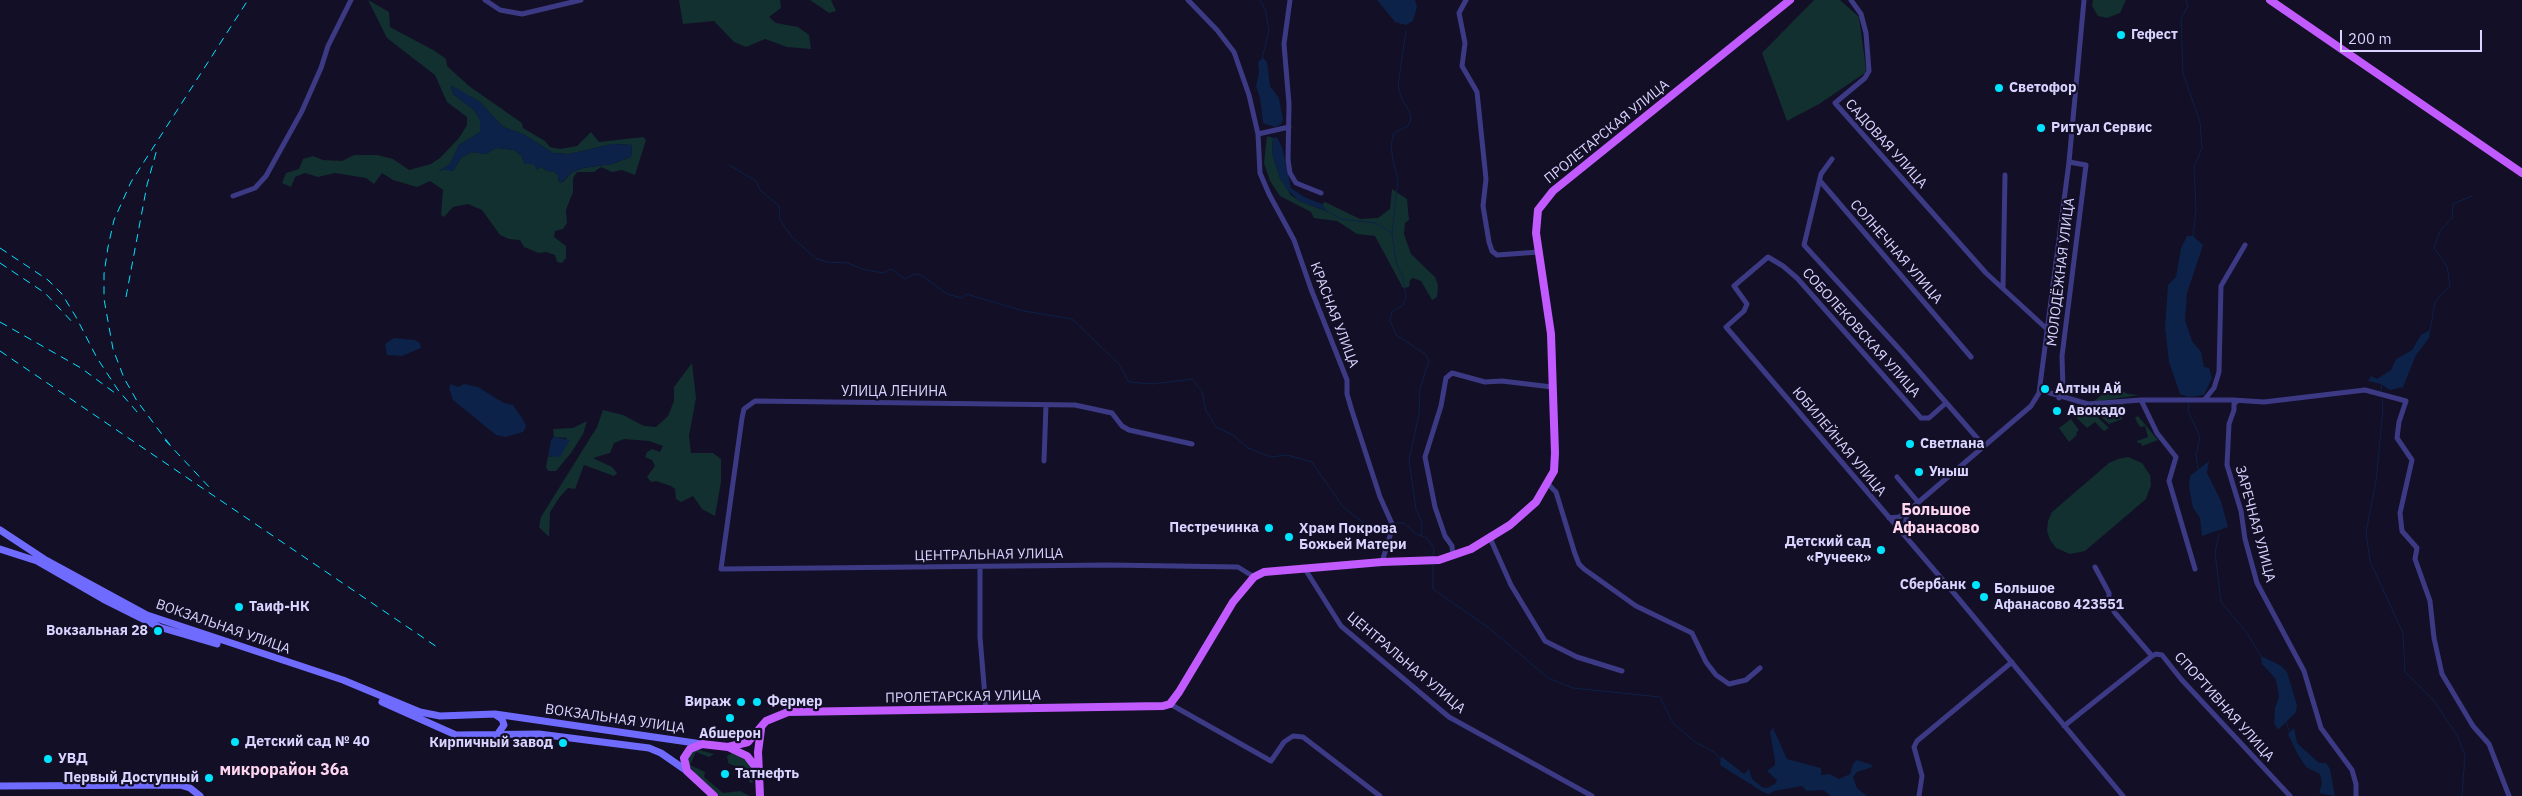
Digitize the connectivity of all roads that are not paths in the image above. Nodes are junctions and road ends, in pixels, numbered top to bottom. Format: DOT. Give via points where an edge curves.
graph roads {
  1 [pos="351,0"];
  2 [pos="485,0"];
  3 [pos="581,0"];
  4 [pos="1188,0"];
  5 [pos="1290,0"];
  6 [pos="1466,0"];
  7 [pos="1790,0"];
  8 [pos="1851,0"];
  9 [pos="2084,0"];
  10 [pos="2270,0"];
  11 [pos="1289,126"];
  12 [pos="1258,134"];
  13 [pos="1832,159"];
  14 [pos="2069,162"];
  15 [pos="2522,173"];
  16 [pos="2004,175"];
  17 [pos="1821,182"];
  18 [pos="1321,193"];
  19 [pos="233,196"];
  20 [pos="2245,245"];
  21 [pos="1539,252"];
  22 [pos="1734,286"];
  23 [pos="2003,289"];
  24 [pos="2048,330"];
  25 [pos="1970,357"];
  26 [pos="1552,388"];
  27 [pos="2040,390"];
  28 [pos="2059,398"];
  29 [pos="2205,399"];
  30 [pos="2141,400"];
  31 [pos="2237,401"];
  32 [pos="1946,403"];
  33 [pos="1046,405"];
  34 [pos="1192,444"];
  35 [pos="1984,446"];
  36 [pos="1044,461"];
  37 [pos="1897,477"];
  38 [pos="1548,484"];
  39 [pos="1918,502"];
  40 [pos="1907,512"];
  41 [pos="1889,518"];
  42 [pos="0,530"];
  43 [pos="1904,534"];
  44 [pos="1490,538"];
  45 [pos="0,548"];
  46 [pos="1453,556"];
  47 [pos="1382,562"];
  48 [pos="980,567"];
  49 [pos="2095,567"];
  50 [pos="721,569"];
  51 [pos="1305,569"];
  52 [pos="2195,569"];
  53 [pos="1254,577"];
  54 [pos="2152,656"];
  55 [pos="2012,662"];
  56 [pos="1760,668"];
  57 [pos="1622,671"];
  58 [pos="1170,704"];
  59 [pos="986,709"];
  60 [pos="495,714"];
  61 [pos="451,715"];
  62 [pos="2064,726"];
  63 [pos="761,727"];
  64 [pos="449,733"];
  65 [pos="496,735"];
  66 [pos="702,744"];
  67 [pos="728,747"];
  68 [pos="758,770"];
  69 [pos="687,771"];
  70 [pos="0,786"];
  71 [pos="200,796"];
  72 [pos="714,796"];
  73 [pos="760,796"];
  74 [pos="1380,796"];
  75 [pos="1592,796"];
  76 [pos="1920,796"];
  77 [pos="2123,796"];
  78 [pos="2290,796"];
  79 [pos="2356,796"];
  80 [pos="2509,796"];
  1 -- 19 [label="street" via="302,111 266,176 255,188"];
  2 -- 3 [label="street" via="500,10 522,14"];
  4 -- 12 [label="street, КРАСНАЯ УЛИЦА" via="1218,30 1234,52"];
  5 -- 11 [label="street" via="1284,44"];
  6 -- 21 [label="street" via="1459,13 1465,43 1462,66 1477,92 1486,179 1483,206 1488,242 1497,255"];
  7 -- 21 [label="main road, ПРОЛЕТАРСКАЯ УЛИЦА" via="1544,200 1535,221"];
  8 -- 23 [label="street, САДОВАЯ УЛИЦА" via="1861,14 1866,33 1869,71 1835,103"];
  9 -- 14 [label="street, МОЛОДЁЖНАЯ УЛИЦА"];
  10 -- 15 [label="main road"];
  11 -- 12 [label="street"];
  11 -- 18 [label="street" via="1290,173 1296,183"];
  12 -- 47 [label="street, КРАСНАЯ УЛИЦА" via="1260,173 1294,240 1310,290 1333,342 1347,380 1347,394 1374,482 1393,526"];
  13 -- 17 [label="street" via="1821,174"];
  14 -- 24 [label="street, МОЛОДЁЖНАЯ УЛИЦА"];
  14 -- 28 [label="street, МОЛОДЁЖНАЯ УЛИЦА" via="2086,165 2062,356 2063,388"];
  16 -- 23 [label="street"];
  17 -- 25 [label="street, СОЛНЕЧНАЯ УЛИЦА"];
  17 -- 32 [label="street" via="1804,245"];
  20 -- 29 [label="street" via="2221,286 2219,372 2214,388"];
  21 -- 26 [label="main road, ПРОЛЕТАРСКАЯ УЛИЦА" via="1551,334"];
  22 -- 32 [label="street, СОБОЛЕКОВСКАЯ УЛИЦА" via="1768,257 1798,278 1921,418 1929,418"];
  22 -- 41 [label="street, ЮБИЛЕЙНАЯ УЛИЦА" via="1747,304 1744,312 1726,327"];
  23 -- 24 [label="street, МОЛОДЁЖНАЯ УЛИЦА"];
  24 -- 27 [label="street, МОЛОДЁЖНАЯ УЛИЦА"];
  26 -- 38 [label="main road, ПРОЛЕТАРСКАЯ УЛИЦА" via="1555,453 1554,471"];
  26 -- 46 [label="street" via="1502,381 1485,382 1452,372 1446,378 1425,457 1435,508 1452,546"];
  27 -- 28 [label="street"];
  27 -- 35 [label="street, МОЛОДЁЖНАЯ УЛИЦА" via="2031,406"];
  28 -- 30 [label="street" via="2088,404"];
  29 -- 30 [label="street"];
  29 -- 31 [label="street"];
  30 -- 52 [label="street" via="2157,433 2176,457 2169,481"];
  31 -- 79 [label="street, ЗАРЕЧНАЯ УЛИЦА" via="2229,424 2227,465 2257,583 2304,671 2321,728 2352,770"];
  31 -- 80 [label="street" via="2293,400 2365,390 2406,401 2397,438 2412,460 2400,514 2402,531 2417,548 2415,558 2430,601 2442,674 2473,726 2488,744"];
  32 -- 35 [label="street"];
  33 -- 34 [label="street, УЛИЦА ЛЕНИНА" via="1075,405 1112,413 1129,430"];
  33 -- 36 [label="street"];
  33 -- 50 [label="street, УЛИЦА ЛЕНИНА" via="756,401 744,410"];
  35 -- 39 [label="street, МОЛОДЁЖНАЯ УЛИЦА"];
  37 -- 39 [label="street, ЮБИЛЕЙНАЯ УЛИЦА"];
  38 -- 44 [label="main road, ПРОЛЕТАРСКАЯ УЛИЦА" via="1523,514"];
  38 -- 56 [label="street" via="1556,492 1575,554 1584,569 1636,606 1692,633 1706,662 1729,684 1746,680"];
  39 -- 40 [label="street, МОЛОДЁЖНАЯ УЛИЦА"];
  40 -- 41 [label="street, МОЛОДЁЖНАЯ УЛИЦА"];
  40 -- 43 [label="street"];
  41 -- 43 [label="street, ЮБИЛЕЙНАЯ УЛИЦА"];
  42 -- 61 [label="main road, ВОКЗАЛЬНАЯ УЛИЦА" via="96,588 159,621 343,680 420,712"];
  43 -- 55 [label="street, ЮБИЛЕЙНАЯ УЛИЦА"];
  44 -- 46 [label="main road, ПРОЛЕТАРСКАЯ УЛИЦА"];
  44 -- 57 [label="street" via="1512,585 1545,641 1576,657"];
  45 -- 64 [label="main road, ВОКЗАЛЬНАЯ УЛИЦА" via="37,561 158,626 345,685"];
  46 -- 47 [label="main road, ПРОЛЕТАРСКАЯ УЛИЦА" via="1439,560"];
  47 -- 51 [label="main road, ПРОЛЕТАРСКАЯ УЛИЦА"];
  48 -- 50 [label="street, ЦЕНТРАЛЬНАЯ УЛИЦА"];
  48 -- 53 [label="street, ЦЕНТРАЛЬНАЯ УЛИЦА" via="1238,567"];
  48 -- 59 [label="street" via="980,637"];
  49 -- 54 [label="street, СПОРТИВНАЯ УЛИЦА" via="2115,613"];
  51 -- 53 [label="main road, ПРОЛЕТАРСКАЯ УЛИЦА" via="1264,572"];
  51 -- 75 [label="street, ЦЕНТРАЛЬНАЯ УЛИЦА" via="1341,626 1449,717"];
  53 -- 58 [label="main road" via="1233,602"];
  54 -- 62 [label="street"];
  54 -- 78 [label="street, СПОРТИВНАЯ УЛИЦА" via="2162,655"];
  55 -- 62 [label="street, ЮБИЛЕЙНАЯ УЛИЦА"];
  55 -- 76 [label="street" via="1915,744 1922,776"];
  58 -- 59 [label="main road, ПРОЛЕТАРСКАЯ УЛИЦА"];
  58 -- 74 [label="street" via="1271,760 1284,742 1293,736 1303,737"];
  59 -- 63 [label="main road, ПРОЛЕТАРСКАЯ УЛИЦА" via="788,712 773,717"];
  60 -- 61 [label="main road, ВОКЗАЛЬНАЯ УЛИЦА"];
  60 -- 65 [label="main road" via="504,725"];
  60 -- 66 [label="main road, ВОКЗАЛЬНАЯ УЛИЦА"];
  61 -- 64 [label="main road" via="445,724"];
  62 -- 77 [label="street, ЮБИЛЕЙНАЯ УЛИЦА"];
  63 -- 67 [label="main road, ПРОЛЕТАРСКАЯ УЛИЦА" via="748,742"];
  63 -- 68 [label="main road"];
  64 -- 65 [label="main road, ВОКЗАЛЬНАЯ УЛИЦА"];
  65 -- 69 [label="main road, ВОКЗАЛЬНАЯ УЛИЦА" via="540,734 649,748"];
  66 -- 67 [label="main road, ВОКЗАЛЬНАЯ УЛИЦА"];
  66 -- 69 [label="main road, ВОКЗАЛЬНАЯ УЛИЦА" via="685,754"];
  67 -- 68 [label="main road, ВОКЗАЛЬНАЯ УЛИЦА" via="747,756"];
  68 -- 73 [label="main road"];
  69 -- 72 [label="main road, ВОКЗАЛЬНАЯ УЛИЦА"];
  70 -- 71 [label="main road" via="180,785"];
}
